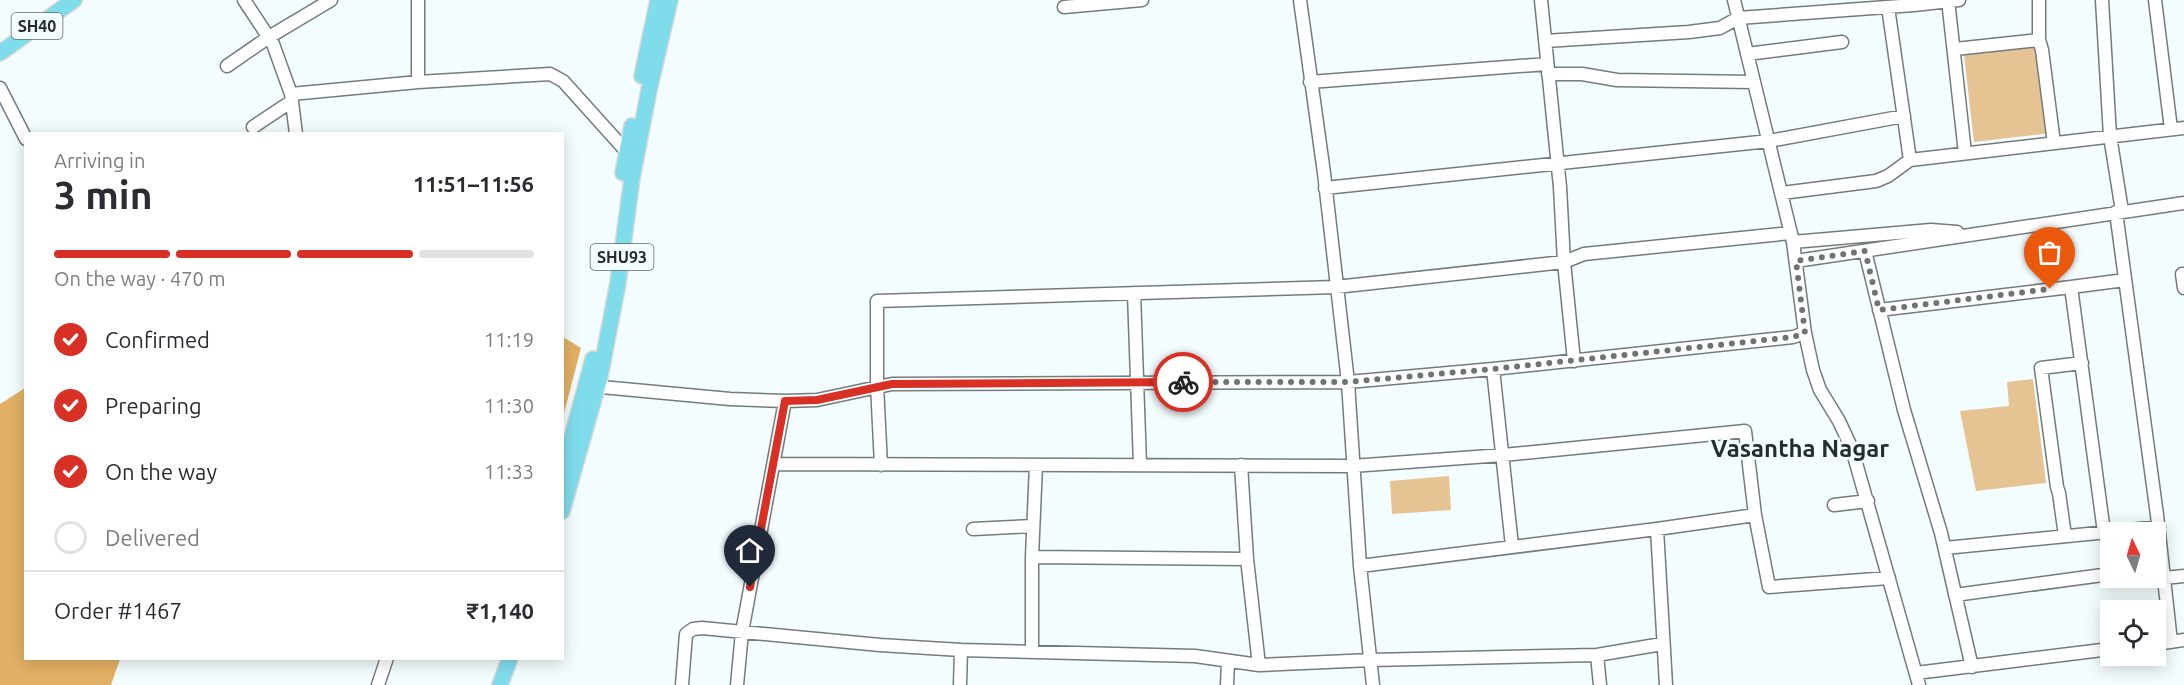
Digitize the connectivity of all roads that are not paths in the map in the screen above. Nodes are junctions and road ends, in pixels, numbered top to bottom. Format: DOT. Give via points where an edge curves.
graph roads {
  1 [pos="74,0"];
  2 [pos="244,0"];
  3 [pos="331,0"];
  4 [pos="418,0"];
  5 [pos="658,0"];
  6 [pos="670,0"];
  7 [pos="1142,0"];
  8 [pos="1300,0"];
  9 [pos="1541,0"];
  10 [pos="1734,0"];
  11 [pos="1952,0"];
  12 [pos="2039,0"];
  13 [pos="2102,0"];
  14 [pos="2155,0"];
  15 [pos="1064,7"];
  16 [pos="1888,7"];
  17 [pos="1738,18"];
  18 [pos="269,37"];
  19 [pos="2039,40"];
  20 [pos="1545,41"];
  21 [pos="1842,42"];
  22 [pos="1955,49"];
  23 [pos="0,53"];
  24 [pos="1747,54"];
  25 [pos="227,66"];
  26 [pos="1548,69"];
  27 [pos="418,82"];
  28 [pos="1310,82"];
  29 [pos="1754,82"];
  30 [pos="0,88"];
  31 [pos="291,98"];
  32 [pos="1904,116"];
  33 [pos="252,127"];
  34 [pos="2178,129"];
  35 [pos="296,132"];
  36 [pos="24,135"];
  37 [pos="2110,136"];
  38 [pos="1768,141"];
  39 [pos="2054,143"];
  40 [pos="631,153"];
  41 [pos="1965,153"];
  42 [pos="1910,160"];
  43 [pos="1558,163"];
  44 [pos="1326,188"];
  45 [pos="1782,194"];
  46 [pos="2184,203"];
  47 [pos="2119,212"];
  48 [pos="1979,233"];
  49 [pos="1792,237"];
  50 [pos="1865,251"];
  51 [pos="1796,261"];
  52 [pos="1564,262"];
  53 [pos="2184,274"];
  54 [pos="2125,280"];
  55 [pos="1336,287"];
  56 [pos="2071,287"];
  57 [pos="2184,288"];
  58 [pos="1134,293"];
  59 [pos="1879,310"];
  60 [pos="1805,333"];
  61 [pos="1573,357"];
  62 [pos="2082,363"];
  63 [pos="1493,369"];
  64 [pos="1136,378"];
  65 [pos="1347,378"];
  66 [pos="877,382"];
  67 [pos="594,383"];
  68 [pos="785,401"];
  69 [pos="1503,455"];
  70 [pos="774,464"];
  71 [pos="881,465"];
  72 [pos="1036,465"];
  73 [pos="1140,465"];
  74 [pos="1241,465"];
  75 [pos="1352,466"];
  76 [pos="564,469"];
  77 [pos="1868,501"];
  78 [pos="564,503"];
  79 [pos="1834,505"];
  80 [pos="1755,515"];
  81 [pos="2103,522"];
  82 [pos="2157,522"];
  83 [pos="1033,526"];
  84 [pos="973,529"];
  85 [pos="1657,529"];
  86 [pos="2100,532"];
  87 [pos="2066,536"];
  88 [pos="1512,546"];
  89 [pos="1945,548"];
  90 [pos="1032,557"];
  91 [pos="1247,559"];
  92 [pos="1360,566"];
  93 [pos="2166,572"];
  94 [pos="2100,575"];
  95 [pos="2184,576"];
  96 [pos="1889,578"];
  97 [pos="2163,588"];
  98 [pos="1955,595"];
  99 [pos="742,632"];
  100 [pos="2184,640"];
  101 [pos="2171,642"];
  102 [pos="2166,643"];
  103 [pos="1662,644"];
  104 [pos="961,650"];
  105 [pos="1032,650"];
  106 [pos="2100,651"];
  107 [pos="1597,655"];
  108 [pos="386,660"];
  109 [pos="500,660"];
  110 [pos="509,660"];
  111 [pos="1371,660"];
  112 [pos="1228,662"];
  113 [pos="1259,664"];
  114 [pos="1972,668"];
  115 [pos="1918,679"];
  116 [pos="378,685"];
  117 [pos="491,685"];
  118 [pos="500,685"];
  119 [pos="682,685"];
  120 [pos="737,685"];
  121 [pos="960,685"];
  122 [pos="1227,685"];
  123 [pos="1373,685"];
  124 [pos="1600,685"];
  125 [pos="1665,685"];
  1 -- 23 [label="main road, SH40"];
  2 -- 18 [label="street"];
  3 -- 18 [label="street"];
  4 -- 27 [label="street"];
  5 -- 40 [label="main road, SHU93"];
  6 -- 40 [label="main road, SHU93"];
  7 -- 15 [label="street"];
  8 -- 28 [label="street"];
  9 -- 20 [label="street"];
  10 -- 17 [label="street"];
  11 -- 16 [label="street"];
  11 -- 22 [label="street"];
  12 -- 19 [label="street"];
  13 -- 37 [label="street"];
  14 -- 34 [label="street"];
  16 -- 17 [label="street"];
  16 -- 32 [label="street"];
  17 -- 20 [label="street" via="1720,28 1689,32"];
  17 -- 24 [label="street"];
  18 -- 25 [label="street"];
  18 -- 31 [label="street"];
  19 -- 22 [label="street"];
  19 -- 39 [label="street"];
  20 -- 26 [label="street"];
  21 -- 24 [label="street"];
  22 -- 41 [label="street"];
  24 -- 29 [label="street"];
  26 -- 28 [label="street"];
  26 -- 29 [label="street" via="1617,80"];
  26 -- 43 [label="street"];
  27 -- 31 [label="street"];
  27 -- 40 [label="street" via="550,74 563,81"];
  28 -- 44 [label="street"];
  29 -- 38 [label="street"];
  30 -- 36 [label="street"];
  31 -- 33 [label="street"];
  31 -- 35 [label="street"];
  32 -- 38 [label="street"];
  32 -- 42 [label="street"];
  34 -- 37 [label="street"];
  37 -- 39 [label="street"];
  37 -- 47 [label="street"];
  38 -- 43 [label="street"];
  38 -- 45 [label="street"];
  39 -- 41 [label="street"];
  40 -- 67 [label="main road, SHU93"];
  41 -- 42 [label="street"];
  42 -- 45 [label="street" via="1876,181"];
  43 -- 44 [label="street"];
  43 -- 52 [label="street"];
  44 -- 55 [label="street"];
  45 -- 49 [label="street"];
  46 -- 47 [label="street"];
  47 -- 48 [label="street"];
  47 -- 54 [label="street"];
  48 -- 49 [label="street" via="1931,230"];
  48 -- 50 [label="street"];
  49 -- 51 [label="street"];
  49 -- 52 [label="street" via="1584,254"];
  50 -- 51 [label="street"];
  50 -- 59 [label="street"];
  51 -- 60 [label="street"];
  52 -- 55 [label="street"];
  52 -- 61 [label="street"];
  53 -- 57 [label="street"];
  54 -- 56 [label="street"];
  54 -- 82 [label="street"];
  55 -- 58 [label="street"];
  55 -- 65 [label="street"];
  56 -- 59 [label="street"];
  56 -- 62 [label="street"];
  58 -- 64 [label="street"];
  58 -- 66 [label="street" via="877,301"];
  59 -- 89 [label="street"];
  60 -- 61 [label="street"];
  60 -- 77 [label="street" via="1816,380 1848,440"];
  61 -- 63 [label="street"];
  61 -- 65 [label="street"];
  62 -- 81 [label="street"];
  62 -- 87 [label="street" via="2041,368"];
  63 -- 65 [label="street"];
  63 -- 69 [label="street"];
  64 -- 65 [label="street"];
  64 -- 66 [label="street"];
  64 -- 73 [label="street"];
  65 -- 75 [label="street"];
  66 -- 67 [label="street" via="799,394"];
  66 -- 68 [label="street" via="817,400"];
  66 -- 71 [label="street"];
  67 -- 68 [label="street" via="730,399"];
  67 -- 76 [label="main road, SHU93"];
  67 -- 78 [label="main road, SHU93"];
  68 -- 70 [label="street"];
  69 -- 75 [label="street"];
  69 -- 80 [label="street" via="1745,430"];
  69 -- 88 [label="street"];
  70 -- 71 [label="street"];
  70 -- 99 [label="street"];
  71 -- 72 [label="street"];
  72 -- 73 [label="street"];
  72 -- 83 [label="street"];
  73 -- 74 [label="street"];
  74 -- 75 [label="street"];
  74 -- 91 [label="street"];
  75 -- 92 [label="street"];
  77 -- 79 [label="street"];
  77 -- 96 [label="street"];
  80 -- 85 [label="street"];
  80 -- 96 [label="street" via="1769,587"];
  83 -- 84 [label="street"];
  83 -- 90 [label="street"];
  85 -- 88 [label="street"];
  85 -- 103 [label="street"];
  86 -- 87 [label="street"];
  87 -- 89 [label="street"];
  88 -- 92 [label="street"];
  89 -- 98 [label="street"];
  90 -- 91 [label="street"];
  90 -- 105 [label="street"];
  91 -- 113 [label="street"];
  92 -- 111 [label="street"];
  93 -- 95 [label="street"];
  94 -- 98 [label="street"];
  96 -- 115 [label="street"];
  97 -- 101 [label="street"];
  98 -- 114 [label="street"];
  99 -- 104 [label="street"];
  99 -- 119 [label="street" via="702,628 686,634"];
  99 -- 120 [label="street"];
  100 -- 101 [label="street"];
  101 -- 102 [label="street"];
  103 -- 107 [label="street"];
  103 -- 125 [label="street"];
  104 -- 105 [label="street"];
  104 -- 121 [label="street"];
  105 -- 112 [label="street" via="1195,656"];
  106 -- 114 [label="street"];
  107 -- 111 [label="street"];
  107 -- 124 [label="street"];
  108 -- 116 [label="street"];
  109 -- 117 [label="main road"];
  110 -- 118 [label="main road"];
  111 -- 113 [label="street"];
  111 -- 123 [label="street"];
  112 -- 113 [label="street"];
  112 -- 122 [label="street"];
  114 -- 115 [label="street"];
}
